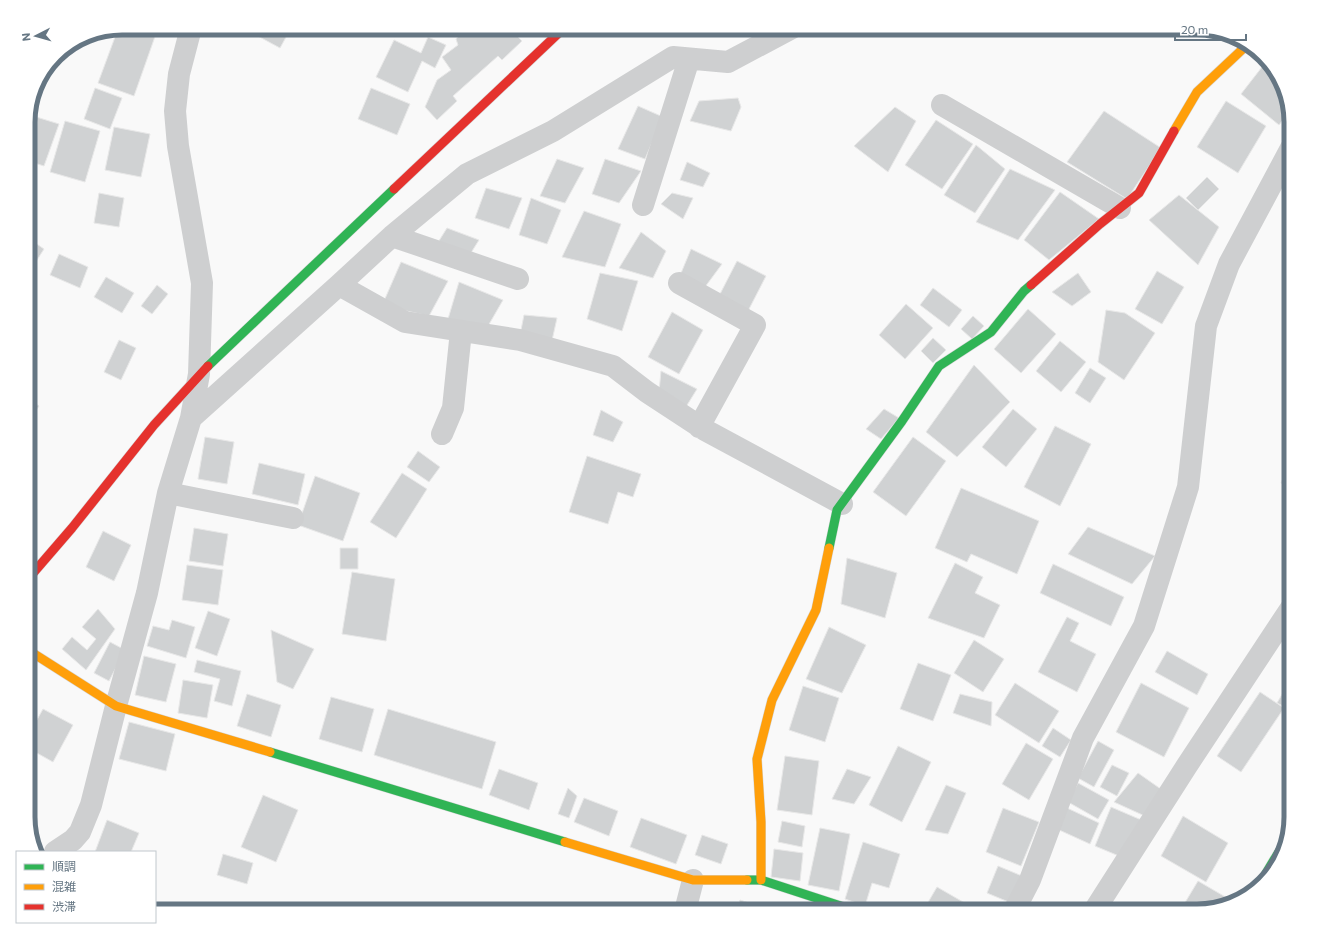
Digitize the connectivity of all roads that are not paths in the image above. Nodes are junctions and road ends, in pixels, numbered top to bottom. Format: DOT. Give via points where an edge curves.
graph roads {
  1 [pos="189,35"];
  2 [pos="557,35"];
  3 [pos="779,35"];
  4 [pos="1243,49"];
  5 [pos="688,59"];
  6 [pos="942,106"];
  7 [pos="1284,161"];
  8 [pos="643,205"];
  9 [pos="1120,208"];
  10 [pos="392,236"];
  11 [pos="518,279"];
  12 [pos="679,284"];
  13 [pos="340,285"];
  14 [pos="461,331"];
  15 [pos="199,374"];
  16 [pos="192,418"];
  17 [pos="699,427"];
  18 [pos="442,434"];
  19 [pos="168,493"];
  20 [pos="842,504"];
  21 [pos="293,518"];
  22 [pos="35,571"];
  23 [pos="1284,619"];
  24 [pos="35,654"];
  25 [pos="116,706"];
  26 [pos="57,851"];
  27 [pos="693,880"];
  28 [pos="761,880"];
  29 [pos="687,904"];
  30 [pos="835,904"];
  31 [pos="1018,904"];
  32 [pos="1098,904"];
  1 -- 15 [label="street" via="179,74 175,111 178,146 202,283"];
  2 -- 15 [label="main road"];
  3 -- 5 [label="street" via="728,62"];
  4 -- 9 [label="main road" via="1197,92 1139,193"];
  5 -- 8 [label="street"];
  5 -- 10 [label="street" via="673,57 553,131 468,174"];
  6 -- 9 [label="street"];
  7 -- 31 [label="street" via="1229,264 1206,326 1188,487 1144,626 1083,738 1030,880"];
  9 -- 20 [label="main road" via="1024,291 991,332 939,366"];
  10 -- 11 [label="street"];
  10 -- 13 [label="street"];
  12 -- 17 [label="street" via="755,325"];
  13 -- 14 [label="street" via="405,322"];
  13 -- 16 [label="street"];
  14 -- 17 [label="street" via="520,340 613,366"];
  14 -- 18 [label="street" via="453,408"];
  15 -- 16 [label="street"];
  15 -- 22 [label="main road"];
  16 -- 19 [label="street"];
  17 -- 20 [label="street"];
  19 -- 21 [label="street"];
  19 -- 25 [label="street" via="147,593"];
  20 -- 28 [label="main road" via="837,510 816,610 772,700 757,759"];
  23 -- 32 [label="street"];
  24 -- 25 [label="main road"];
  25 -- 26 [label="street" via="90,805 80,832 74,840"];
  25 -- 27 [label="main road"];
  27 -- 28 [label="main road"];
  27 -- 29 [label="street"];
  28 -- 30 [label="main road"];
}
